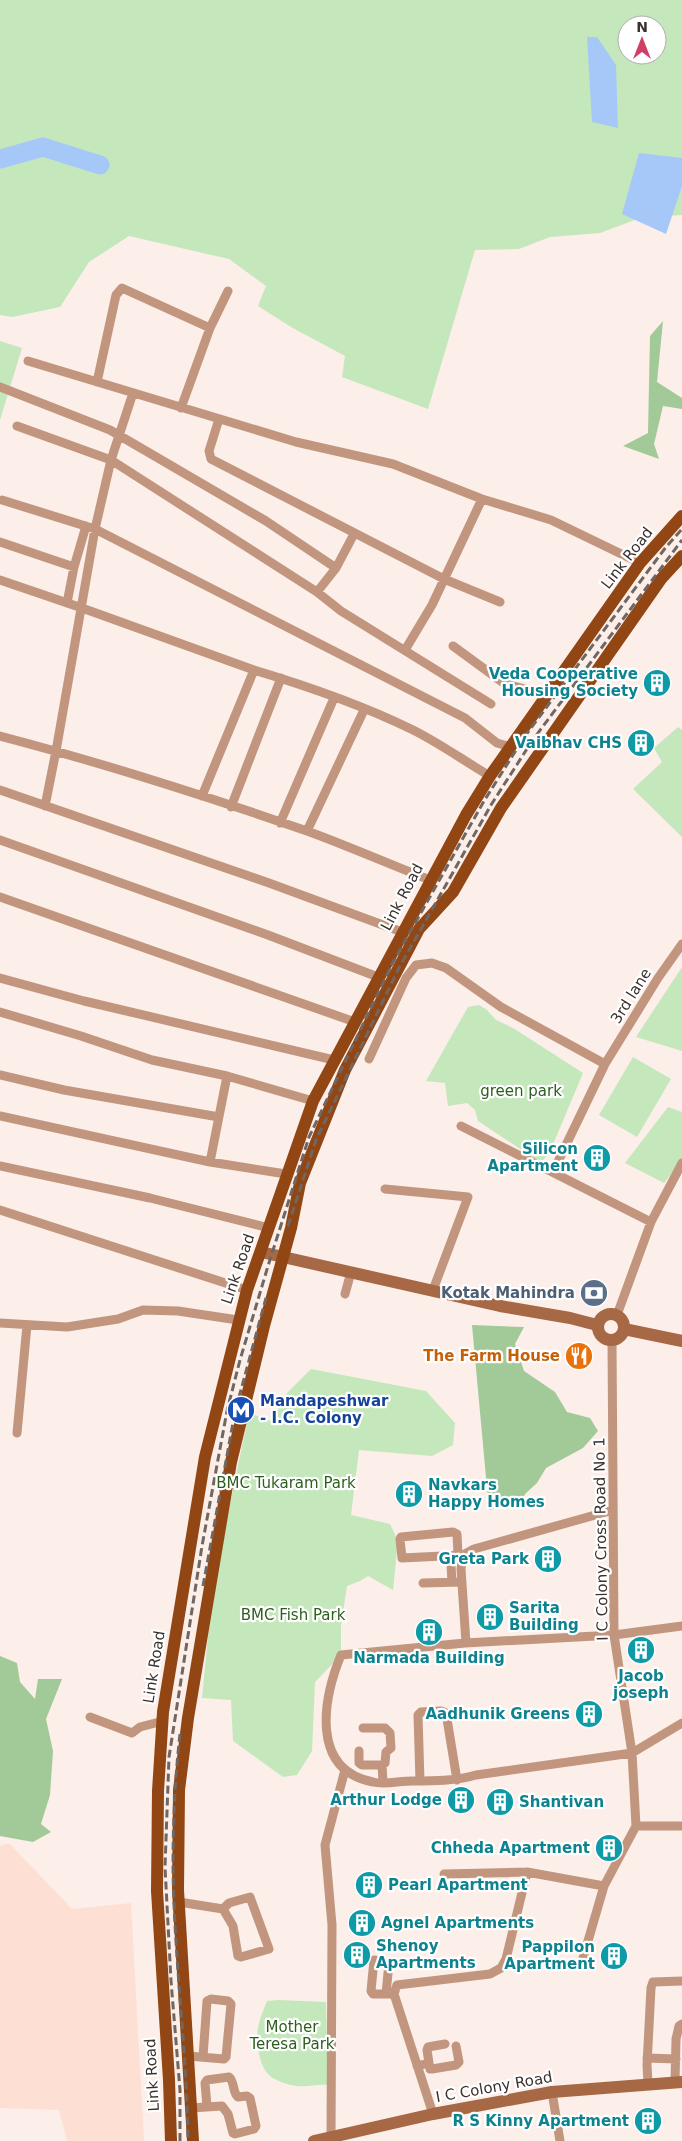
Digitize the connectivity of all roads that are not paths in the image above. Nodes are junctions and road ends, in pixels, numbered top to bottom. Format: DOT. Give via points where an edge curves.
graph roads {
  1 [pos="228,291"];
  2 [pos="210,328"];
  3 [pos="28,361"];
  4 [pos="97,382"];
  5 [pos="0,387"];
  6 [pos="134,393"];
  7 [pos="181,408"];
  8 [pos="219,419"];
  9 [pos="17,426"];
  10 [pos="121,436"];
  11 [pos="112,460"];
  12 [pos="482,499"];
  13 [pos="2,500"];
  14 [pos="682,516"];
  15 [pos="86,526"];
  16 [pos="95,529"];
  17 [pos="354,534"];
  18 [pos="0,542"];
  19 [pos="682,556"];
  20 [pos="640,563"];
  21 [pos="74,567"];
  22 [pos="336,568"];
  23 [pos="444,579"];
  24 [pos="0,580"];
  25 [pos="317,592"];
  26 [pos="500,602"];
  27 [pos="67,603"];
  28 [pos="82,608"];
  29 [pos="453,646"];
  30 [pos="405,650"];
  31 [pos="254,670"];
  32 [pos="281,678"];
  33 [pos="551,690"];
  34 [pos="334,698"];
  35 [pos="491,704"];
  36 [pos="364,710"];
  37 [pos="0,736"];
  38 [pos="511,747"];
  39 [pos="56,751"];
  40 [pos="490,776"];
  41 [pos="0,790"];
  42 [pos="202,796"];
  43 [pos="45,806"];
  44 [pos="232,807"];
  45 [pos="280,822"];
  46 [pos="307,831"];
  47 [pos="0,840"];
  48 [pos="430,880"];
  49 [pos="0,897"];
  50 [pos="402,932"];
  51 [pos="682,944"];
  52 [pos="378,977"];
  53 [pos="0,978"];
  54 [pos="0,1012"];
  55 [pos="355,1022"];
  56 [pos="369,1059"];
  57 [pos="334,1060"];
  58 [pos="605,1064"];
  59 [pos="0,1075"];
  60 [pos="227,1076"];
  61 [pos="313,1101"];
  62 [pos="0,1116"];
  63 [pos="219,1117"];
  64 [pos="460,1126"];
  65 [pos="210,1162"];
  66 [pos="682,1163"];
  67 [pos="0,1166"];
  68 [pos="553,1172"];
  69 [pos="286,1174"];
  70 [pos="385,1189"];
  71 [pos="0,1210"];
  72 [pos="651,1222"];
  73 [pos="269,1228"];
  74 [pos="261,1252"];
  75 [pos="283,1258"];
  76 [pos="348,1272"];
  77 [pos="247,1290"];
  78 [pos="433,1290"];
  79 [pos="343,1294"];
  80 [pos="617,1315"];
  81 [pos="238,1320"];
  82 [pos="0,1323"];
  83 [pos="28,1325"];
  84 [pos="597,1325"];
  85 [pos="624,1330"];
  86 [pos="612,1340"];
  87 [pos="682,1341"];
  88 [pos="17,1433"];
  89 [pos="613,1510"];
  90 [pos="461,1555"];
  91 [pos="451,1565"];
  92 [pos="452,1582"];
  93 [pos="462,1582"];
  94 [pos="423,1583"];
  95 [pos="682,1626"];
  96 [pos="614,1635"];
  97 [pos="466,1643"];
  98 [pos="90,1717"];
  99 [pos="163,1721"];
  100 [pos="682,1723"];
  101 [pos="363,1728"];
  102 [pos="359,1751"];
  103 [pos="632,1753"];
  104 [pos="382,1765"];
  105 [pos="345,1770"];
  106 [pos="457,1780"];
  107 [pos="420,1781"];
  108 [pos="383,1782"];
  109 [pos="636,1826"];
  110 [pos="682,1826"];
  111 [pos="527,1872"];
  112 [pos="444,1874"];
  113 [pos="604,1886"];
  114 [pos="179,1902"];
  115 [pos="223,1910"];
  116 [pos="582,1965"];
  117 [pos="682,1981"];
  118 [pos="682,2024"];
  119 [pos="445,2044"];
  120 [pos="456,2046"];
  121 [pos="188,2056"];
  122 [pos="203,2057"];
  123 [pos="647,2058"];
  124 [pos="676,2059"];
  125 [pos="429,2063"];
  126 [pos="416,2066"];
  127 [pos="678,2082"];
  128 [pos="648,2083"];
  129 [pos="552,2092"];
  130 [pos="207,2106"];
  131 [pos="191,2108"];
  132 [pos="433,2114"];
  133 [pos="331,2140"];
  134 [pos="171,2141"];
  135 [pos="193,2141"];
  136 [pos="314,2141"];
  137 [pos="560,2141"];
  1 -- 2 [label="street"];
  2 -- 4 [label="street" via="122,288 116,295"];
  2 -- 7 [label="street"];
  3 -- 4 [label="street"];
  4 -- 6 [label="street"];
  5 -- 10 [label="street"];
  6 -- 7 [label="street"];
  6 -- 10 [label="street"];
  7 -- 8 [label="street"];
  8 -- 12 [label="street" via="296,442 393,464"];
  8 -- 17 [label="street" via="209,451 211,459"];
  9 -- 11 [label="street"];
  10 -- 11 [label="street"];
  10 -- 22 [label="street" via="266,521"];
  11 -- 16 [label="street"];
  11 -- 25 [label="street"];
  12 -- 20 [label="street" via="551,520"];
  12 -- 23 [label="street"];
  13 -- 15 [label="street"];
  14 -- 20 [label="main road, Link Road"];
  15 -- 16 [label="street"];
  15 -- 21 [label="street"];
  16 -- 28 [label="street"];
  16 -- 38 [label="street" via="465,718 497,744"];
  17 -- 22 [label="street"];
  17 -- 23 [label="street"];
  18 -- 21 [label="street"];
  19 -- 75 [label="main road, Link Road" via="655,587 504,802 453,892 419,929 345,1070 327,1112 300,1183"];
  20 -- 33 [label="main road, Link Road"];
  21 -- 27 [label="street"];
  22 -- 25 [label="street"];
  23 -- 26 [label="street"];
  23 -- 30 [label="street"];
  24 -- 27 [label="street"];
  25 -- 30 [label="street" via="341,611"];
  27 -- 28 [label="street"];
  28 -- 31 [label="street"];
  28 -- 39 [label="street"];
  29 -- 33 [label="street" via="506,684 529,690"];
  30 -- 35 [label="street"];
  31 -- 32 [label="street"];
  31 -- 42 [label="street"];
  32 -- 34 [label="street"];
  32 -- 44 [label="street"];
  33 -- 38 [label="main road, Link Road"];
  34 -- 36 [label="street"];
  34 -- 45 [label="street"];
  36 -- 40 [label="street" via="412,729"];
  36 -- 46 [label="street"];
  37 -- 39 [label="street"];
  38 -- 40 [label="main road, Link Road"];
  39 -- 42 [label="street"];
  39 -- 43 [label="street"];
  40 -- 48 [label="main road, Link Road"];
  41 -- 43 [label="street"];
  42 -- 44 [label="street"];
  43 -- 50 [label="street"];
  44 -- 45 [label="street"];
  45 -- 46 [label="street"];
  46 -- 48 [label="street"];
  47 -- 52 [label="street"];
  48 -- 50 [label="main road, Link Road"];
  49 -- 55 [label="street"];
  50 -- 52 [label="main road, Link Road"];
  51 -- 58 [label="street, 3rd lane"];
  52 -- 55 [label="main road, Link Road"];
  53 -- 57 [label="street"];
  54 -- 60 [label="street" via="152,1060"];
  55 -- 57 [label="main road, Link Road"];
  56 -- 58 [label="street" via="406,978 416,965 432,963 446,968 502,1008"];
  57 -- 61 [label="main road, Link Road"];
  58 -- 68 [label="street, 3rd lane"];
  59 -- 63 [label="street" via="64,1090"];
  60 -- 61 [label="street"];
  60 -- 63 [label="street"];
  61 -- 69 [label="main road, Link Road"];
  62 -- 65 [label="street"];
  63 -- 65 [label="street"];
  64 -- 68 [label="street"];
  65 -- 69 [label="street"];
  66 -- 72 [label="street"];
  67 -- 73 [label="street" via="150,1198"];
  68 -- 72 [label="street"];
  69 -- 73 [label="main road, Link Road"];
  70 -- 78 [label="street" via="468,1197"];
  71 -- 77 [label="street"];
  72 -- 80 [label="street"];
  73 -- 74 [label="main road, Link Road"];
  74 -- 75 [label="street"];
  74 -- 77 [label="main road, Link Road"];
  75 -- 76 [label="street"];
  75 -- 114 [label="main road, Link Road" via="231,1462 188,1718 179,1790"];
  76 -- 78 [label="street"];
  76 -- 79 [label="street"];
  77 -- 81 [label="main road, Link Road"];
  78 -- 84 [label="street"];
  80 -- 84 [label="street" via="604,1315"];
  80 -- 85 [label="street" via="623,1321"];
  81 -- 83 [label="street" via="178,1311 143,1310 118,1319 67,1327"];
  81 -- 99 [label="main road, Link Road" via="205,1457"];
  82 -- 83 [label="street"];
  83 -- 88 [label="street"];
  84 -- 86 [label="street" via="600,1335"];
  85 -- 86 [label="street" via="620,1337"];
  85 -- 87 [label="street"];
  86 -- 89 [label="street, I C Colony Cross Road No 1"];
  89 -- 90 [label="street"];
  89 -- 96 [label="street, I C Colony Cross Road No 1"];
  90 -- 90 [label="street" via="402,1558 400,1539 455,1532"];
  90 -- 93 [label="street"];
  91 -- 92 [label="street"];
  92 -- 93 [label="street"];
  92 -- 94 [label="street"];
  93 -- 97 [label="street"];
  95 -- 96 [label="street"];
  96 -- 97 [label="street"];
  96 -- 103 [label="street, I C Colony Cross Road No 1"];
  97 -- 105 [label="street" via="342,1655 332,1677 327,1738 334,1759"];
  98 -- 99 [label="street" via="132,1733 140,1726"];
  99 -- 134 [label="main road, Link Road" via="158,1791 157,1891"];
  100 -- 103 [label="street"];
  101 -- 104 [label="street" via="385,1728 390,1733 391,1748 386,1752 386,1763"];
  102 -- 104 [label="street" via="362,1765"];
  103 -- 106 [label="street"];
  103 -- 109 [label="street, I C Colony Cross Road No 1"];
  104 -- 108 [label="street"];
  105 -- 108 [label="street" via="374,1783"];
  105 -- 133 [label="street" via="325,1845 332,1925"];
  106 -- 107 [label="street"];
  106 -- 107 [label="street" via="446,1714 441,1711 418,1715"];
  107 -- 108 [label="street"];
  109 -- 110 [label="street"];
  109 -- 113 [label="street"];
  111 -- 112 [label="street"];
  111 -- 113 [label="street"];
  111 -- 126 [label="street" via="501,1968 490,1974 397,1985 390,1994"];
  113 -- 116 [label="street"];
  114 -- 115 [label="street"];
  114 -- 121 [label="main road, Link Road"];
  115 -- 115 [label="street" via="229,1903 250,1897 269,1949 238,1956 233,1926"];
  117 -- 123 [label="street" via="653,1982"];
  118 -- 124 [label="street" via="676,2038"];
  119 -- 125 [label="street" via="428,2047"];
  120 -- 125 [label="street" via="459,2062 456,2065 432,2069"];
  121 -- 122 [label="street"];
  121 -- 131 [label="main road, Link Road"];
  122 -- 122 [label="street" via="226,2057 231,2004 228,2001 207,2001"];
  123 -- 124 [label="street"];
  123 -- 128 [label="street"];
  124 -- 127 [label="street"];
  125 -- 126 [label="street"];
  126 -- 132 [label="street"];
  127 -- 128 [label="street, I C Colony Road"];
  128 -- 129 [label="street, I C Colony Road"];
  129 -- 132 [label="street, I C Colony Road"];
  129 -- 137 [label="street"];
  130 -- 130 [label="street" via="204,2083 229,2077 235,2095 250,2098 256,2126 235,2134 222,2106"];
  130 -- 131 [label="street"];
  131 -- 135 [label="main road, Link Road"];
  132 -- 133 [label="street, I C Colony Road"];
  133 -- 136 [label="street, I C Colony Road"];
}
